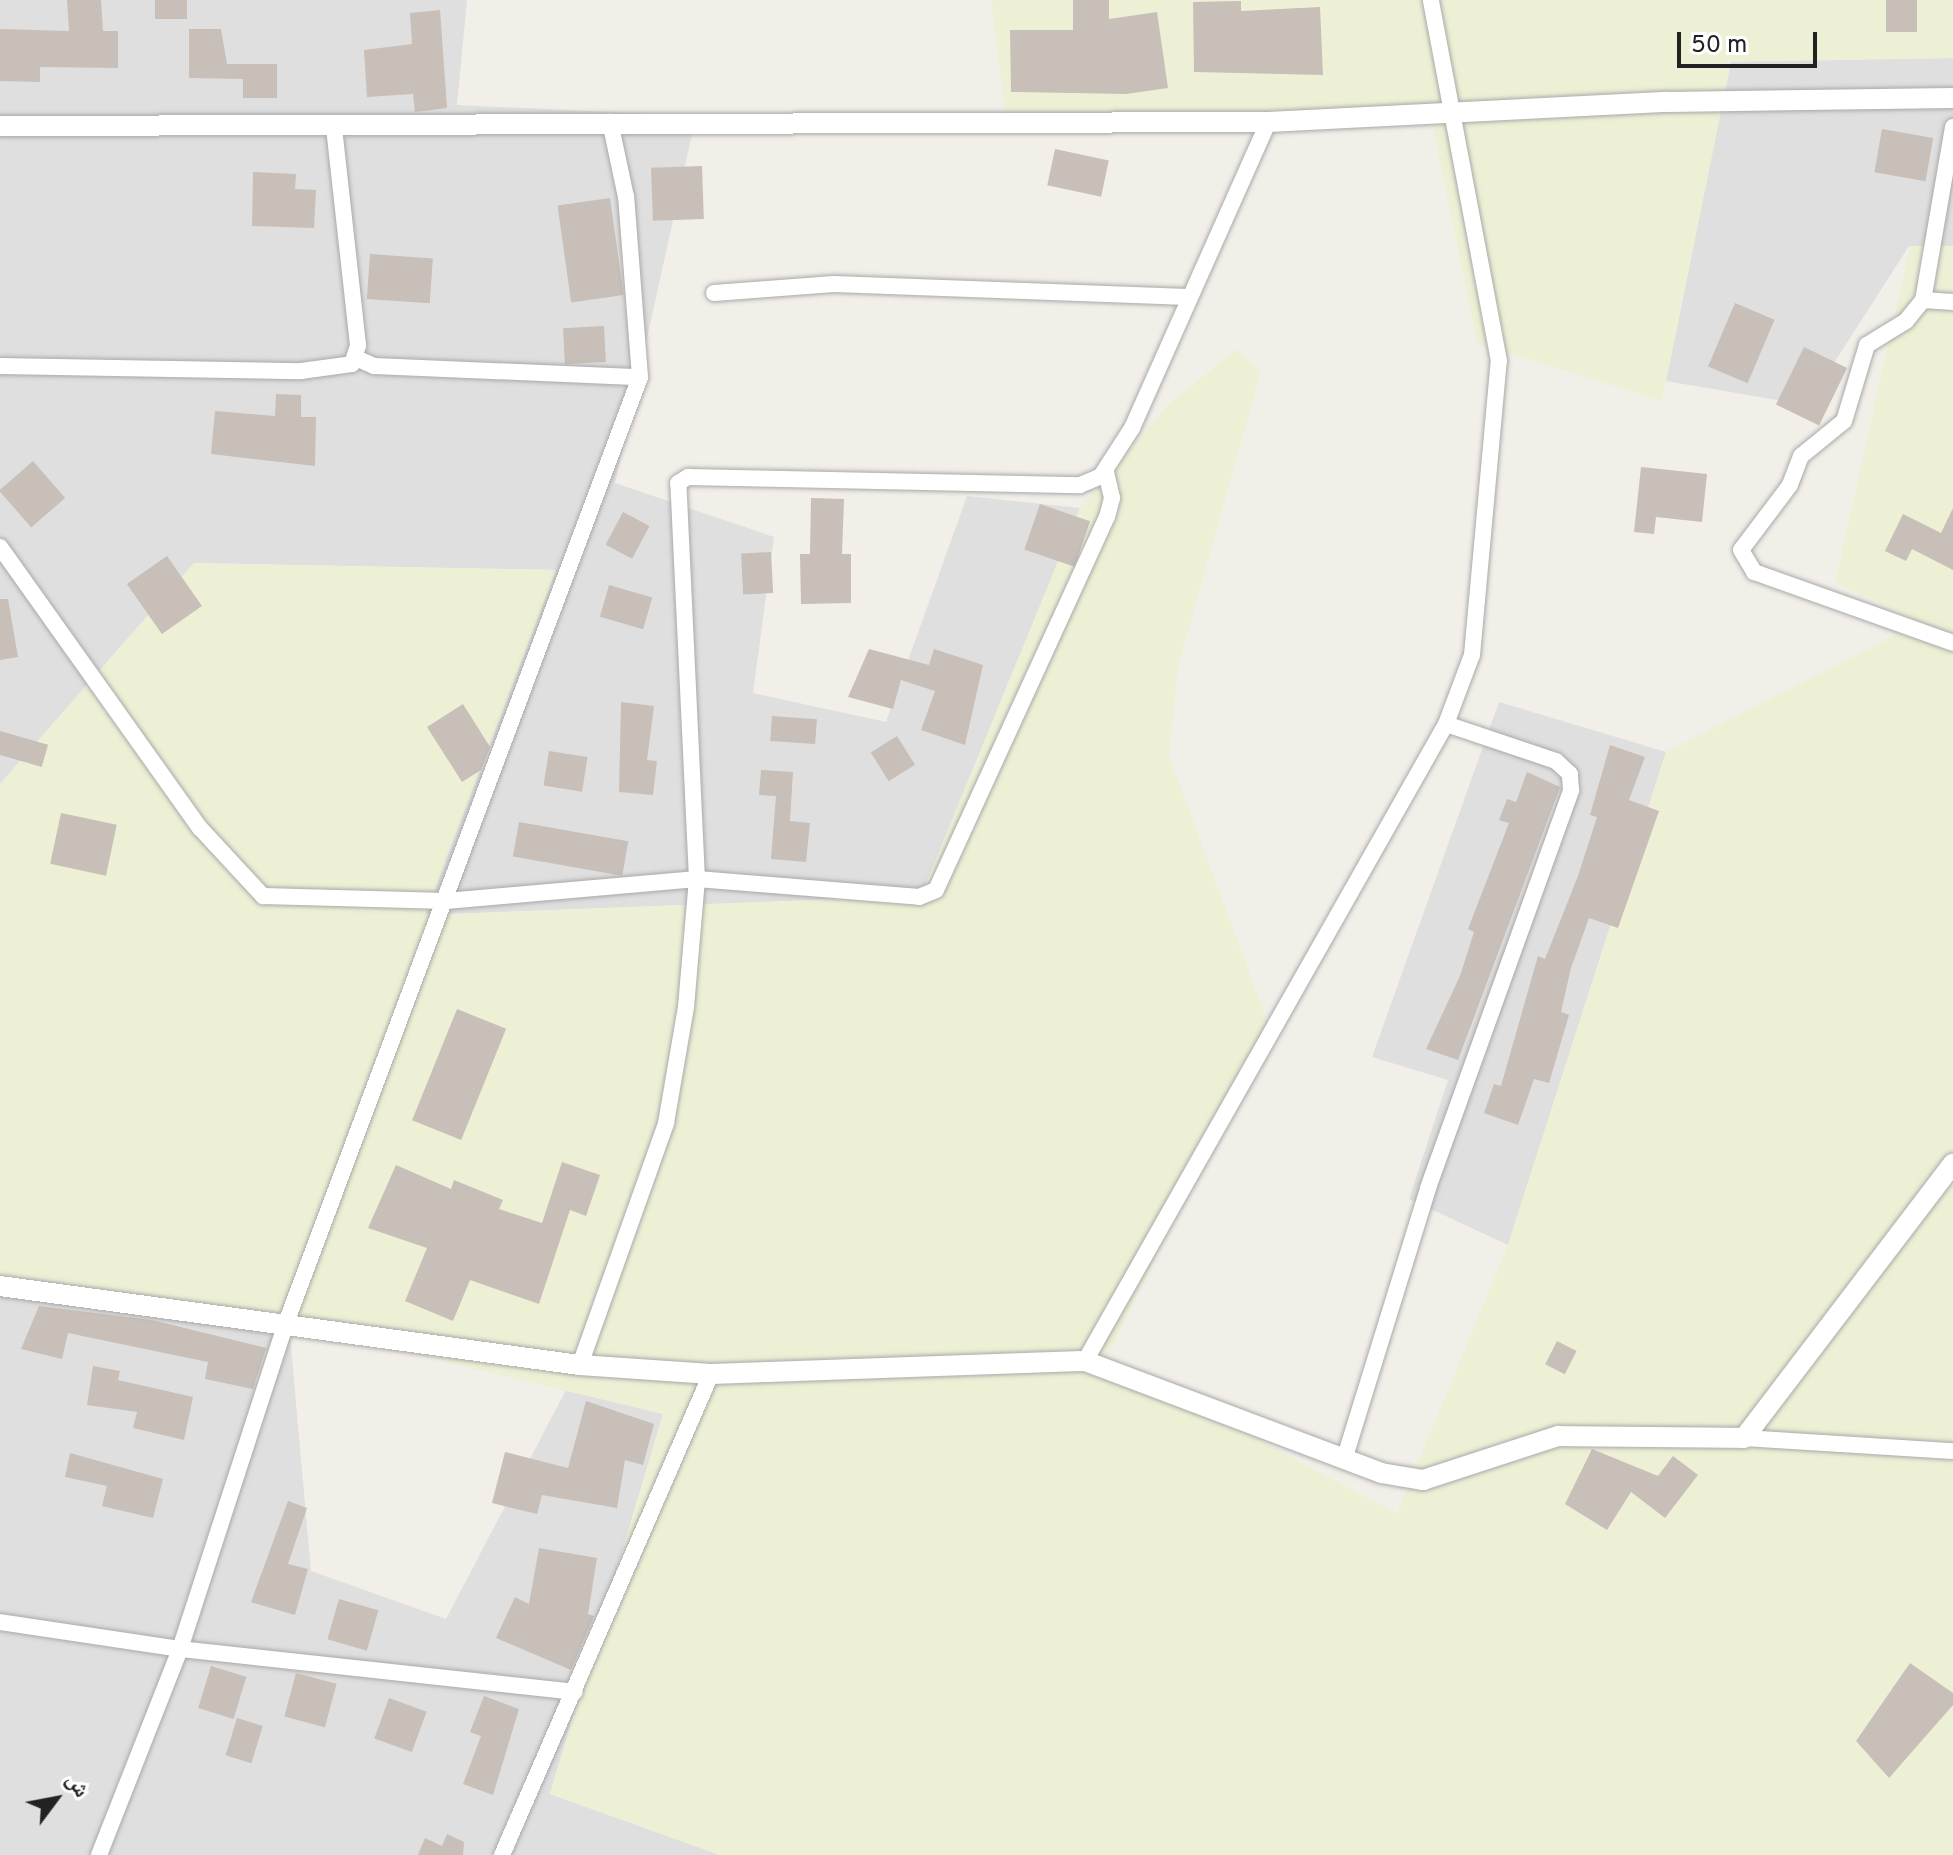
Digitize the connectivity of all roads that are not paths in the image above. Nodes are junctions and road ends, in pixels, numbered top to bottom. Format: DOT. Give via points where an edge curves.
graph roads {
  1 [pos="1431,0"];
  2 [pos="1953,98"];
  3 [pos="1452,110"];
  4 [pos="610,122"];
  5 [pos="1268,122"];
  6 [pos="0,126"];
  7 [pos="334,126"];
  8 [pos="1953,127"];
  9 [pos="714,293"];
  10 [pos="1188,297"];
  11 [pos="1923,300"];
  12 [pos="1953,302"];
  13 [pos="356,358"];
  14 [pos="0,366"];
  15 [pos="640,377"];
  16 [pos="1106,472"];
  17 [pos="0,547"];
  18 [pos="1953,643"];
  19 [pos="1446,724"];
  20 [pos="697,879"];
  21 [pos="446,901"];
  22 [pos="1953,1164"];
  23 [pos="0,1286"];
  24 [pos="286,1323"];
  25 [pos="1085,1361"];
  26 [pos="580,1365"];
  27 [pos="711,1374"];
  28 [pos="1744,1438"];
  29 [pos="1953,1451"];
  30 [pos="1344,1460"];
  31 [pos="0,1622"];
  32 [pos="180,1649"];
  33 [pos="575,1692"];
  34 [pos="99,1855"];
  35 [pos="502,1855"];
  1 -- 3 [label="street"];
  2 -- 3 [label="street"];
  3 -- 5 [label="street"];
  3 -- 19 [label="street" via="1499,361 1500,398 1474,649"];
  4 -- 5 [label="street"];
  4 -- 7 [label="street"];
  4 -- 15 [label="street" via="626,197"];
  5 -- 10 [label="street"];
  6 -- 7 [label="street"];
  7 -- 13 [label="street"];
  8 -- 11 [label="street"];
  9 -- 10 [label="street" via="834,284"];
  10 -- 16 [label="street"];
  11 -- 12 [label="street"];
  11 -- 18 [label="street" via="1906,321 1867,345 1844,421 1801,456 1790,485 1741,550 1754,572"];
  13 -- 14 [label="street" via="348,367 301,371"];
  13 -- 15 [label="street" via="374,366"];
  15 -- 21 [label="street"];
  16 -- 20 [label="street" via="1112,498 1107,517 936,890 919,897"];
  16 -- 20 [label="street" via="1080,485 682,479 676,501"];
  17 -- 21 [label="street" via="246,883 263,896 287,900"];
  19 -- 25 [label="street"];
  19 -- 30 [label="street" via="1556,761 1570,774 1571,790 1428,1188"];
  20 -- 21 [label="street"];
  20 -- 26 [label="street" via="686,1007 666,1123"];
  21 -- 24 [label="street"];
  22 -- 28 [label="street"];
  23 -- 24 [label="street"];
  24 -- 26 [label="street"];
  24 -- 32 [label="street"];
  25 -- 27 [label="street"];
  25 -- 30 [label="street"];
  26 -- 27 [label="street"];
  27 -- 33 [label="street"];
  28 -- 29 [label="street"];
  28 -- 30 [label="street" via="1558,1436 1423,1480"];
  31 -- 32 [label="street"];
  32 -- 33 [label="street"];
  32 -- 34 [label="street"];
  33 -- 35 [label="street"];
}
